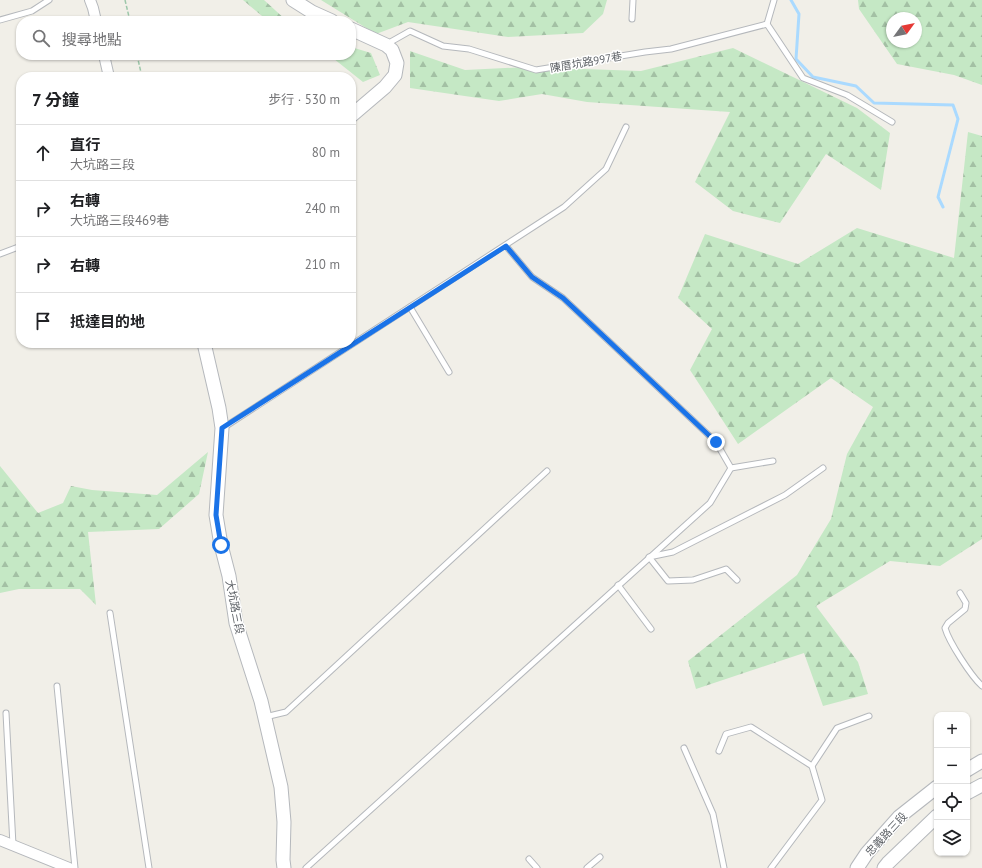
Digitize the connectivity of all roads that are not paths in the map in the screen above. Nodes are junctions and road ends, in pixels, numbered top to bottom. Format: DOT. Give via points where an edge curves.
graph roads {
  1 [pos="49,0"];
  2 [pos="90,0"];
  3 [pos="293,0"];
  4 [pos="633,0"];
  5 [pos="774,0"];
  6 [pos="95,16"];
  7 [pos="321,16"];
  8 [pos="632,19"];
  9 [pos="0,20"];
  10 [pos="767,24"];
  11 [pos="356,32"];
  12 [pos="386,45"];
  13 [pos="105,60"];
  14 [pos="108,72"];
  15 [pos="356,112"];
  16 [pos="892,122"];
  17 [pos="626,127"];
  18 [pos="506,246"];
  19 [pos="16,248"];
  20 [pos="0,254"];
  21 [pos="410,307"];
  22 [pos="356,342"];
  23 [pos="205,348"];
  24 [pos="346,348"];
  25 [pos="448,372"];
  26 [pos="222,428"];
  27 [pos="772,461"];
  28 [pos="732,468"];
  29 [pos="823,468"];
  30 [pos="547,471"];
  31 [pos="649,558"];
  32 [pos="737,580"];
  33 [pos="618,585"];
  34 [pos="960,593"];
  35 [pos="110,613"];
  36 [pos="651,629"];
  37 [pos="58,686"];
  38 [pos="982,686"];
  39 [pos="6,713"];
  40 [pos="869,716"];
  41 [pos="265,717"];
  42 [pos="684,748"];
  43 [pos="719,751"];
  44 [pos="982,761"];
  45 [pos="812,766"];
  46 [pos="970,768"];
  47 [pos="982,785"];
  48 [pos="934,789"];
  49 [pos="970,792"];
  50 [pos="934,819"];
  51 [pos="0,840"];
  52 [pos="13,846"];
  53 [pos="600,857"];
  54 [pos="529,859"];
  55 [pos="68,868"];
  56 [pos="75,868"];
  57 [pos="149,868"];
  58 [pos="284,868"];
  59 [pos="306,868"];
  60 [pos="537,868"];
  61 [pos="588,868"];
  62 [pos="724,868"];
  63 [pos="771,868"];
  64 [pos="857,868"];
  65 [pos="884,868"];
  1 -- 9 [label="lane" via="32,11"];
  2 -- 6 [label="street"];
  3 -- 7 [label="street"];
  4 -- 8 [label="lane"];
  5 -- 10 [label="lane"];
  10 -- 12 [label="lane, 陳厝坑路997巷" via="671,50 536,70 469,49 443,46 410,31"];
  10 -- 16 [label="lane" via="804,78 847,95"];
  11 -- 12 [label="street"];
  12 -- 15 [label="street" via="392,50 397,63 395,75"];
  13 -- 14 [label="street"];
  17 -- 18 [label="lane" via="606,169 564,207"];
  18 -- 21 [label="lane"];
  18 -- 28 [label="lane" via="532,277 563,298 716,442"];
  19 -- 20 [label="lane"];
  21 -- 22 [label="lane"];
  21 -- 25 [label="lane"];
  23 -- 26 [label="street, 大坑路三段"];
  24 -- 26 [label="lane"];
  26 -- 41 [label="street, 大坑路三段" via="216,515 236,623"];
  27 -- 28 [label="lane"];
  28 -- 31 [label="lane" via="710,503"];
  29 -- 31 [label="lane" via="785,495 674,552"];
  30 -- 41 [label="lane" via="286,712"];
  31 -- 32 [label="lane" via="668,581 693,580 726,569"];
  31 -- 33 [label="lane"];
  33 -- 36 [label="lane"];
  33 -- 59 [label="lane"];
  34 -- 38 [label="lane" via="966,603 965,609 945,628 974,678"];
  35 -- 57 [label="lane"];
  37 -- 56 [label="lane"];
  39 -- 52 [label="lane"];
  40 -- 45 [label="lane" via="837,728"];
  41 -- 58 [label="street, 大坑路三段" via="281,787"];
  42 -- 62 [label="lane" via="713,814"];
  43 -- 45 [label="lane" via="726,734 751,727"];
  44 -- 46 [label="street"];
  45 -- 63 [label="lane" via="822,800"];
  47 -- 49 [label="street"];
  48 -- 64 [label="street, 忠義路三段" via="899,817"];
  50 -- 65 [label="street, 忠義路三段"];
  51 -- 52 [label="street"];
  52 -- 55 [label="street"];
  53 -- 61 [label="lane"];
  54 -- 60 [label="lane"];
}
